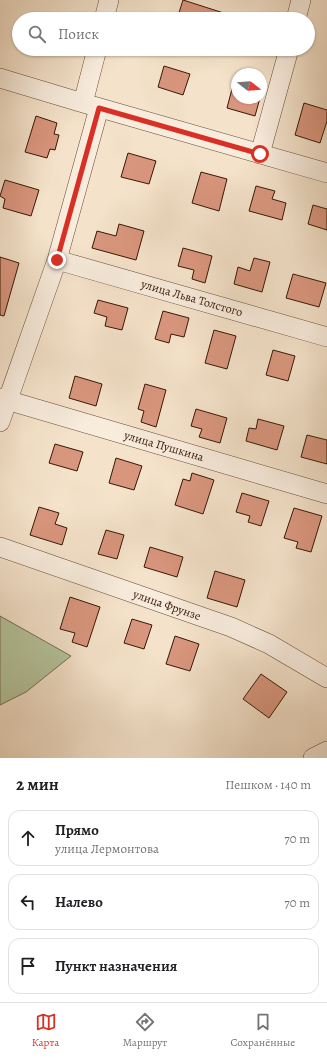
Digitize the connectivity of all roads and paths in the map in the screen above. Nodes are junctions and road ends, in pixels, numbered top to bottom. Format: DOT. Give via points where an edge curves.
graph roads {
  1 [pos="109,0"];
  2 [pos="301,0"];
  3 [pos="106,12"];
  4 [pos="298,12"];
  5 [pos="95,56"];
  6 [pos="287,56"];
  7 [pos="0,78"];
  8 [pos="91,106"];
  9 [pos="260,154"];
  10 [pos="327,173"];
  11 [pos="57,260"];
  12 [pos="327,337"];
  13 [pos="4,399"];
  14 [pos="0,422"];
  15 [pos="327,494"];
  16 [pos="0,548"];
  17 [pos="327,678"];
  18 [pos="327,751"];
  19 [pos="313,758"];
  1 -- 3 [label="street"];
  2 -- 4 [label="street"];
  5 -- 8 [label="street"];
  6 -- 9 [label="street"];
  7 -- 8 [label="street"];
  8 -- 9 [label="street"];
  8 -- 11 [label="street"];
  9 -- 10 [label="street"];
  11 -- 12 [label="street, улица Льва Толстого"];
  11 -- 13 [label="street"];
  13 -- 14 [label="street"];
  13 -- 15 [label="street, улица Пушкина"];
  16 -- 17 [label="street, улица Фрунзе" via="231,627 269,644"];
  18 -- 19 [label="street"];
}
